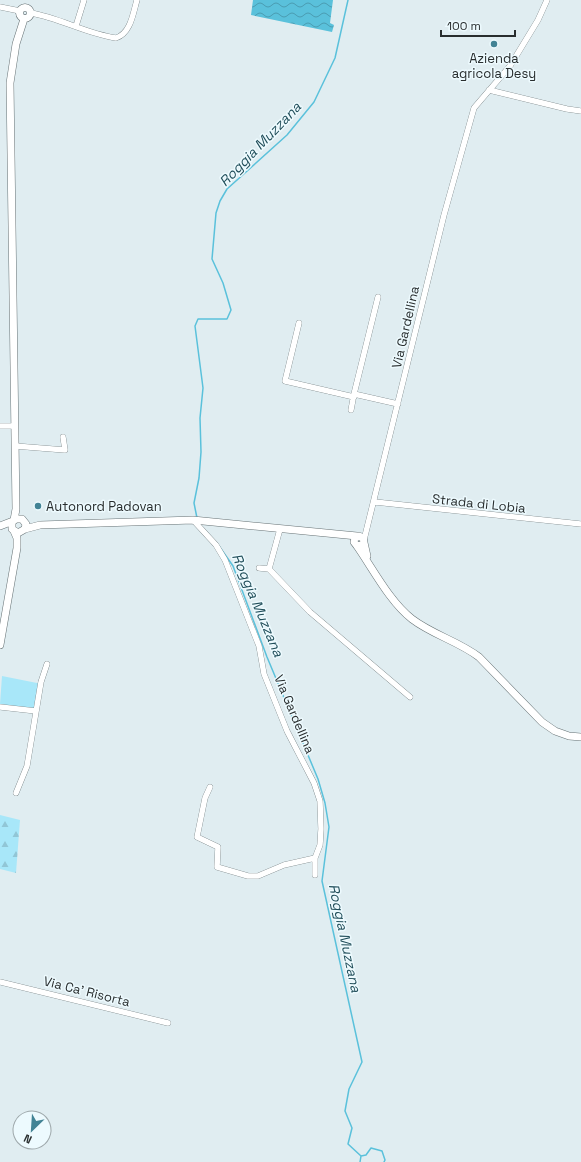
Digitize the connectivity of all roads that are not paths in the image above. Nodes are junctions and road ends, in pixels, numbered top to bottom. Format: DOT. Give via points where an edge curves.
graph roads {
  1 [pos="31,0"];
  2 [pos="84,0"];
  3 [pos="137,0"];
  4 [pos="547,0"];
  5 [pos="0,8"];
  6 [pos="29,10"];
  7 [pos="20,12"];
  8 [pos="24,19"];
  9 [pos="76,26"];
  10 [pos="489,90"];
  11 [pos="581,111"];
  12 [pos="378,297"];
  13 [pos="299,323"];
  14 [pos="354,396"];
  15 [pos="398,404"];
  16 [pos="351,410"];
  17 [pos="0,426"];
  18 [pos="15,426"];
  19 [pos="64,437"];
  20 [pos="15,446"];
  21 [pos="375,502"];
  22 [pos="16,509"];
  23 [pos="13,520"];
  24 [pos="23,520"];
  25 [pos="196,521"];
  26 [pos="581,524"];
  27 [pos="40,525"];
  28 [pos="0,526"];
  29 [pos="25,529"];
  30 [pos="280,529"];
  31 [pos="13,530"];
  32 [pos="359,541"];
  33 [pos="260,568"];
  34 [pos="269,570"];
  35 [pos="0,645"];
  36 [pos="47,664"];
  37 [pos="410,697"];
  38 [pos="0,707"];
  39 [pos="36,711"];
  40 [pos="581,737"];
  41 [pos="210,787"];
  42 [pos="16,793"];
  43 [pos="315,858"];
  44 [pos="315,875"];
  45 [pos="0,982"];
  46 [pos="168,1023"];
  1 -- 6 [label="street"];
  2 -- 9 [label="street"];
  3 -- 9 [label="street" via="125,33 116,38"];
  4 -- 10 [label="street" via="521,49"];
  5 -- 7 [label="street"];
  6 -- 7 [label="street" via="23,8"];
  6 -- 8 [label="street" via="29,18"];
  6 -- 9 [label="street"];
  7 -- 8 [label="street"];
  8 -- 18 [label="street" via="16,44 10,83"];
  10 -- 11 [label="street"];
  10 -- 15 [label="street, Via Gardellina" via="474,108 466,134"];
  12 -- 14 [label="street"];
  13 -- 14 [label="street" via="285,381"];
  14 -- 15 [label="street"];
  14 -- 16 [label="street"];
  15 -- 21 [label="street, Via Gardellina"];
  17 -- 18 [label="street"];
  18 -- 20 [label="street"];
  19 -- 20 [label="street" via="65,450"];
  20 -- 22 [label="street"];
  21 -- 26 [label="street, Strada di Lobia"];
  21 -- 32 [label="street, Via Gardellina" via="369,525"];
  22 -- 23 [label="street"];
  22 -- 24 [label="street"];
  23 -- 24 [label="street"];
  23 -- 28 [label="street"];
  23 -- 31 [label="street"];
  24 -- 27 [label="street"];
  24 -- 29 [label="street" via="26,524"];
  25 -- 27 [label="street"];
  25 -- 30 [label="street"];
  25 -- 43 [label="street, Via Gardellina" via="225,560 258,646 264,674 287,731 314,783 320,800 321,829 320,845"];
  27 -- 29 [label="street"];
  28 -- 31 [label="street"];
  29 -- 31 [label="street" via="20,532"];
  30 -- 32 [label="street"];
  30 -- 34 [label="street"];
  31 -- 35 [label="street" via="17,538 17,548"];
  32 -- 40 [label="street" via="369,564 406,614 479,657 542,722 555,731"];
  33 -- 34 [label="street"];
  34 -- 37 [label="street" via="310,612"];
  36 -- 39 [label="street"];
  38 -- 39 [label="street"];
  39 -- 42 [label="street" via="27,766"];
  41 -- 43 [label="street" via="205,798 197,837 218,847 217,867 248,876 258,876 284,865"];
  43 -- 44 [label="street, Via Gardellina"];
  45 -- 46 [label="street, Via Ca' Risorta"];
}
